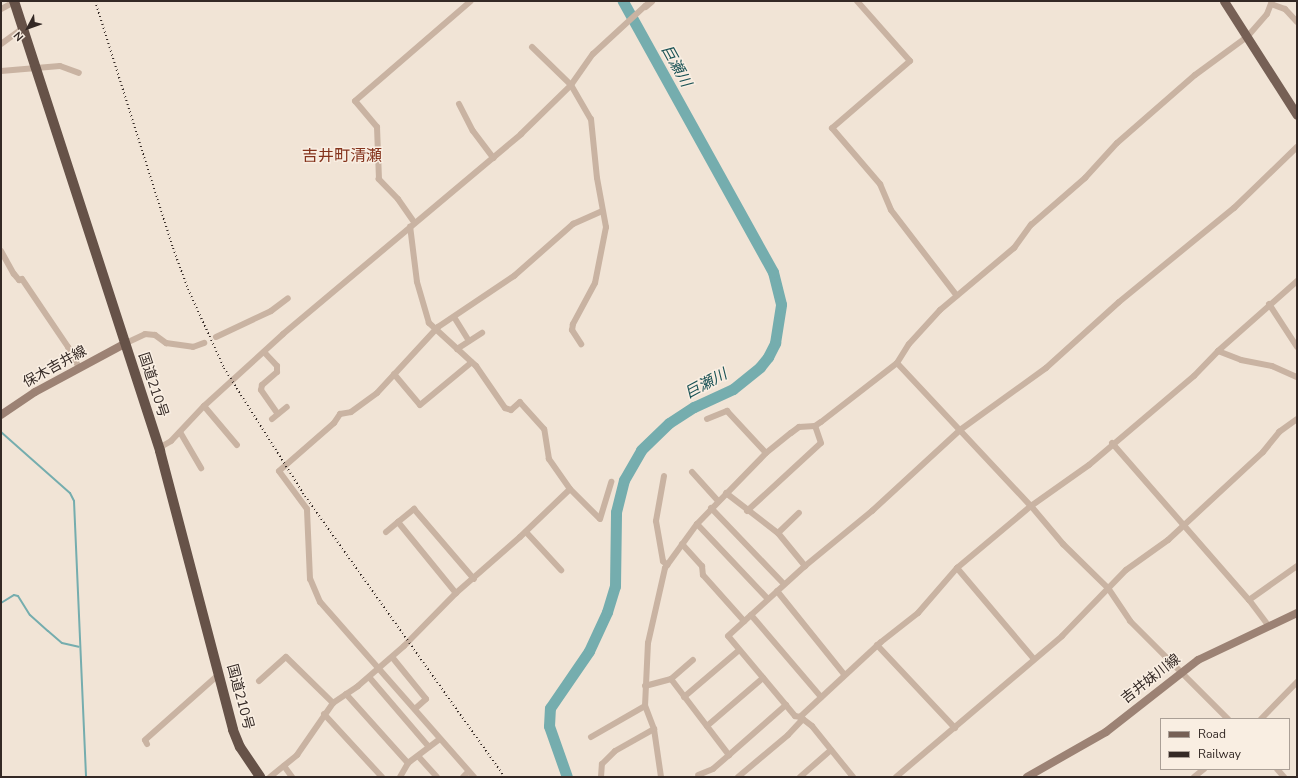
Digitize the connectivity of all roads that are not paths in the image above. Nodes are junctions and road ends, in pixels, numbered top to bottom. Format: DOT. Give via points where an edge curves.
graph roads {
  1 [pos="14,1"];
  2 [pos="471,1"];
  3 [pos="857,1"];
  4 [pos="1224,1"];
  5 [pos="1272,3"];
  6 [pos="648,4"];
  7 [pos="1,9"];
  8 [pos="1297,22"];
  9 [pos="23,28"];
  10 [pos="1247,37"];
  11 [pos="1,44"];
  12 [pos="532,47"];
  13 [pos="35,67"];
  14 [pos="1,71"];
  15 [pos="79,73"];
  16 [pos="571,85"];
  17 [pos="459,104"];
  18 [pos="1297,115"];
  19 [pos="1297,147"];
  20 [pos="493,158"];
  21 [pos="602,211"];
  22 [pos="412,224"];
  23 [pos="1,251"];
  24 [pos="1297,281"];
  25 [pos="957,296"];
  26 [pos="288,298"];
  27 [pos="1269,304"];
  28 [pos="454,317"];
  29 [pos="433,328"];
  30 [pos="482,333"];
  31 [pos="216,337"];
  32 [pos="469,341"];
  33 [pos="204,343"];
  34 [pos="124,344"];
  35 [pos="581,344"];
  36 [pos="1297,346"];
  37 [pos="457,349"];
  38 [pos="1218,351"];
  39 [pos="264,352"];
  40 [pos="472,362"];
  41 [pos="898,364"];
  42 [pos="79,368"];
  43 [pos="394,374"];
  44 [pos="1297,377"];
  45 [pos="204,406"];
  46 [pos="287,407"];
  47 [pos="278,414"];
  48 [pos="1,415"];
  49 [pos="272,419"];
  50 [pos="707,419"];
  51 [pos="1297,419"];
  52 [pos="815,426"];
  53 [pos="960,430"];
  54 [pos="180,432"];
  55 [pos="1112,443"];
  56 [pos="237,444"];
  57 [pos="159,448"];
  58 [pos="766,453"];
  59 [pos="201,468"];
  60 [pos="692,472"];
  61 [pos="664,476"];
  62 [pos="611,482"];
  63 [pos="570,488"];
  64 [pos="726,493"];
  65 [pos="718,501"];
  66 [pos="1031,506"];
  67 [pos="711,508"];
  68 [pos="747,510"];
  69 [pos="799,513"];
  70 [pos="398,522"];
  71 [pos="697,524"];
  72 [pos="1184,525"];
  73 [pos="386,532"];
  74 [pos="526,532"];
  75 [pos="778,533"];
  76 [pos="682,544"];
  77 [pos="667,565"];
  78 [pos="805,566"];
  79 [pos="1297,566"];
  80 [pos="957,568"];
  81 [pos="561,570"];
  82 [pos="474,579"];
  83 [pos="784,584"];
  84 [pos="1108,588"];
  85 [pos="777,591"];
  86 [pos="456,593"];
  87 [pos="768,600"];
  88 [pos="1249,600"];
  89 [pos="1297,613"];
  90 [pos="752,615"];
  91 [pos="744,621"];
  92 [pos="1268,626"];
  93 [pos="877,645"];
  94 [pos="738,651"];
  95 [pos="392,657"];
  96 [pos="1034,659"];
  97 [pos="693,660"];
  98 [pos="380,668"];
  99 [pos="1179,672"];
  100 [pos="219,674"];
  101 [pos="844,674"];
  102 [pos="369,677"];
  103 [pos="763,678"];
  104 [pos="671,679"];
  105 [pos="259,681"];
  106 [pos="1297,682"];
  107 [pos="645,686"];
  108 [pos="346,694"];
  109 [pos="684,696"];
  110 [pos="821,697"];
  111 [pos="333,703"];
  112 [pos="786,705"];
  113 [pos="645,706"];
  114 [pos="415,709"];
  115 [pos="324,714"];
  116 [pos="802,718"];
  117 [pos="1227,718"];
  118 [pos="1262,718"];
  119 [pos="707,726"];
  120 [pos="955,728"];
  121 [pos="654,729"];
  122 [pos="591,737"];
  123 [pos="440,739"];
  124 [pos="147,744"];
  125 [pos="429,747"];
  126 [pos="831,750"];
  127 [pos="729,755"];
  128 [pos="418,756"];
  129 [pos="408,764"];
  130 [pos="284,766"];
  131 [pos="1203,770"];
  132 [pos="469,771"];
  133 [pos="698,776"];
  134 [pos="260,777"];
  135 [pos="270,777"];
  136 [pos="292,777"];
  137 [pos="382,777"];
  138 [pos="400,777"];
  139 [pos="437,777"];
  140 [pos="462,777"];
  141 [pos="474,777"];
  142 [pos="600,777"];
  143 [pos="661,777"];
  144 [pos="738,777"];
  145 [pos="800,777"];
  146 [pos="853,777"];
  147 [pos="896,777"];
  148 [pos="1027,777"];
  149 [pos="1194,777"];
  1 -- 7 [label="street"];
  1 -- 9 [label="highway, 国道210号"];
  2 -- 22 [label="street" via="355,101 377,127 379,179 398,199"];
  3 -- 25 [label="street" via="910,61 832,128 880,184 891,210"];
  4 -- 10 [label="main road"];
  5 -- 8 [label="street" via="1285,9"];
  5 -- 10 [label="street" via="1267,14"];
  6 -- 16 [label="street" via="593,54"];
  9 -- 11 [label="street"];
  9 -- 13 [label="highway, 国道210号"];
  10 -- 18 [label="main road"];
  10 -- 25 [label="street" via="1195,75 1117,143 1085,178 1031,225 1014,248"];
  12 -- 16 [label="street"];
  13 -- 14 [label="street"];
  13 -- 15 [label="street" via="60,66"];
  13 -- 34 [label="highway, 国道210号"];
  16 -- 20 [label="street"];
  16 -- 21 [label="street" via="591,119"];
  17 -- 20 [label="street" via="473,131"];
  19 -- 53 [label="street" via="1234,208 1119,302 1046,368"];
  20 -- 22 [label="street"];
  21 -- 28 [label="street" via="573,224 514,276"];
  21 -- 35 [label="street" via="606,227 600,265 592,291 577,313 572,330"];
  22 -- 29 [label="street" via="417,282"];
  22 -- 39 [label="street"];
  23 -- 42 [label="street" via="14,274 19,280 22,279 68,347"];
  24 -- 27 [label="street"];
  25 -- 41 [label="street" via="920,331"];
  26 -- 31 [label="street" via="271,311"];
  27 -- 36 [label="street"];
  27 -- 38 [label="street"];
  28 -- 29 [label="street"];
  28 -- 32 [label="street"];
  29 -- 37 [label="street"];
  29 -- 43 [label="street"];
  30 -- 32 [label="street"];
  32 -- 37 [label="street"];
  33 -- 34 [label="street" via="193,347 166,343 155,335 145,334"];
  34 -- 42 [label="main road, 保木吉井線"];
  34 -- 57 [label="highway, 国道210号"];
  37 -- 40 [label="street"];
  38 -- 44 [label="street" via="1241,360 1272,366"];
  38 -- 55 [label="street" via="1194,376"];
  39 -- 45 [label="street"];
  39 -- 47 [label="street" via="277,366 277,372 262,385 261,390"];
  40 -- 43 [label="street" via="420,405"];
  40 -- 63 [label="street" via="505,408 511,410 520,402 544,429 549,459"];
  41 -- 52 [label="street"];
  41 -- 53 [label="street"];
  42 -- 48 [label="main road, 保木吉井線" via="35,392"];
  43 -- 98 [label="street" via="372,397 351,412 340,414 334,423 279,471 307,509 310,579 314,590 330,614"];
  45 -- 54 [label="street"];
  45 -- 56 [label="street"];
  46 -- 47 [label="street"];
  47 -- 49 [label="street"];
  50 -- 58 [label="street" via="728,411"];
  51 -- 72 [label="street" via="1279,432 1263,452"];
  52 -- 58 [label="street" via="799,427"];
  52 -- 68 [label="street" via="821,443"];
  53 -- 66 [label="street"];
  53 -- 78 [label="street" via="872,511"];
  54 -- 57 [label="street"];
  54 -- 59 [label="street"];
  55 -- 66 [label="street" via="1077,474"];
  55 -- 72 [label="street"];
  57 -- 100 [label="highway, 国道210号"];
  58 -- 64 [label="street"];
  60 -- 65 [label="street"];
  61 -- 77 [label="street" via="656,521 663,561"];
  62 -- 63 [label="street" via="600,519"];
  63 -- 74 [label="street"];
  64 -- 65 [label="street"];
  64 -- 68 [label="street"];
  65 -- 67 [label="street"];
  66 -- 80 [label="street"];
  66 -- 84 [label="street" via="1063,544"];
  67 -- 71 [label="street"];
  67 -- 83 [label="street"];
  68 -- 75 [label="street"];
  69 -- 75 [label="street"];
  70 -- 73 [label="street"];
  70 -- 82 [label="street" via="414,509"];
  70 -- 86 [label="street"];
  71 -- 76 [label="street"];
  71 -- 87 [label="street"];
  72 -- 84 [label="street"];
  72 -- 88 [label="street"];
  74 -- 81 [label="street"];
  74 -- 82 [label="street"];
  75 -- 78 [label="street"];
  76 -- 77 [label="street"];
  76 -- 91 [label="street" via="702,566 703,574"];
  77 -- 107 [label="street" via="651,622"];
  78 -- 83 [label="street"];
  79 -- 88 [label="street"];
  80 -- 93 [label="street" via="918,613"];
  80 -- 96 [label="street"];
  82 -- 86 [label="street"];
  83 -- 85 [label="street"];
  84 -- 96 [label="street" via="1062,636"];
  84 -- 99 [label="street" via="1130,621"];
  85 -- 87 [label="street"];
  85 -- 101 [label="street"];
  86 -- 95 [label="street"];
  87 -- 90 [label="street"];
  88 -- 92 [label="street"];
  89 -- 92 [label="main road, 吉井妹川線"];
  90 -- 91 [label="street"];
  90 -- 110 [label="street"];
  91 -- 94 [label="street" via="728,636"];
  92 -- 99 [label="main road, 吉井妹川線" via="1227,644"];
  93 -- 101 [label="street"];
  93 -- 120 [label="street"];
  94 -- 103 [label="street"];
  94 -- 109 [label="street"];
  95 -- 98 [label="street"];
  95 -- 114 [label="street" via="426,699"];
  96 -- 120 [label="street"];
  97 -- 104 [label="street"];
  98 -- 102 [label="street"];
  98 -- 114 [label="street"];
  99 -- 117 [label="street"];
  99 -- 148 [label="main road, 吉井妹川線" via="1106,732"];
  100 -- 124 [label="street" via="145,740"];
  100 -- 134 [label="highway, 国道210号" via="233,730"];
  101 -- 110 [label="street"];
  102 -- 108 [label="street"];
  102 -- 125 [label="street"];
  103 -- 112 [label="street"];
  103 -- 119 [label="street"];
  104 -- 107 [label="street"];
  104 -- 109 [label="street"];
  105 -- 111 [label="street" via="286,657"];
  106 -- 118 [label="street"];
  107 -- 113 [label="street"];
  108 -- 111 [label="street"];
  108 -- 129 [label="street"];
  109 -- 119 [label="street"];
  110 -- 116 [label="street"];
  111 -- 115 [label="street"];
  112 -- 116 [label="street" via="795,716"];
  112 -- 127 [label="street"];
  113 -- 121 [label="street"];
  113 -- 122 [label="street"];
  114 -- 123 [label="street"];
  115 -- 130 [label="street" via="297,755"];
  115 -- 137 [label="street"];
  116 -- 126 [label="street"];
  116 -- 144 [label="street" via="788,735"];
  119 -- 127 [label="street"];
  120 -- 147 [label="street"];
  121 -- 142 [label="street" via="615,751 602,764"];
  121 -- 143 [label="street"];
  123 -- 125 [label="street"];
  123 -- 132 [label="street"];
  125 -- 128 [label="street"];
  126 -- 145 [label="street"];
  126 -- 146 [label="street"];
  127 -- 133 [label="street" via="713,769"];
  128 -- 129 [label="street"];
  128 -- 139 [label="street"];
  129 -- 138 [label="street"];
  130 -- 135 [label="street"];
  130 -- 136 [label="street"];
  131 -- 149 [label="street"];
  132 -- 140 [label="street"];
  132 -- 141 [label="street"];
}
